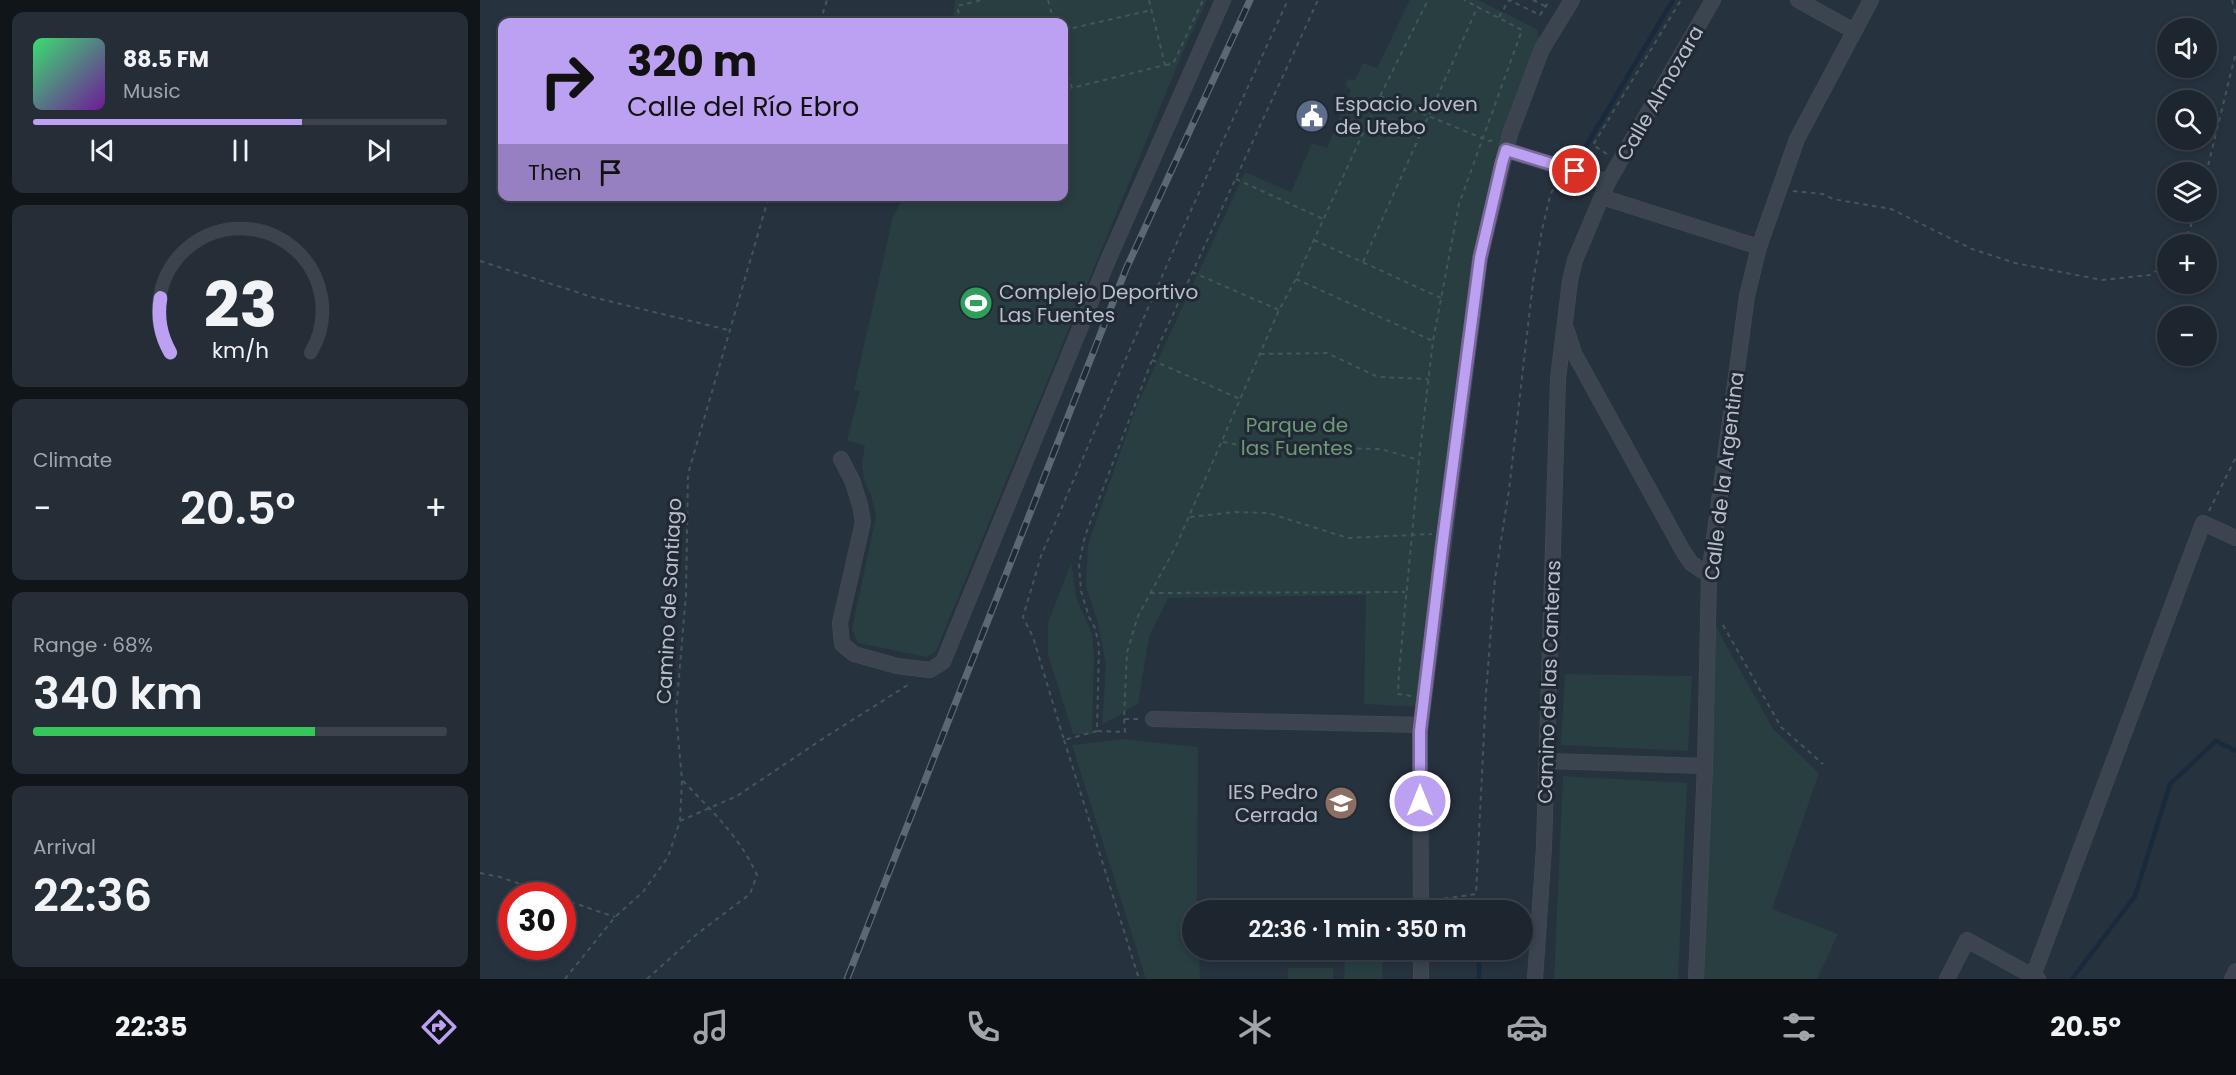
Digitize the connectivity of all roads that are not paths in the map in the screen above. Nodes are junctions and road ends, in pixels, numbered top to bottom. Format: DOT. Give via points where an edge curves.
graph roads {
  1 [pos="1223,0"];
  2 [pos="1572,0"];
  3 [pos="1713,0"];
  4 [pos="1798,0"];
  5 [pos="1872,0"];
  6 [pos="1854,31"];
  7 [pos="1506,150"];
  8 [pos="1605,189"];
  9 [pos="1760,247"];
  10 [pos="1565,322"];
  11 [pos="1585,372"];
  12 [pos="1559,377"];
  13 [pos="841,459"];
  14 [pos="2236,537"];
  15 [pos="1709,575"];
  16 [pos="1153,719"];
  17 [pos="1421,725"];
  18 [pos="1547,761"];
  19 [pos="1705,766"];
  20 [pos="1421,900"];
  21 [pos="1421,960"];
  22 [pos="2236,971"];
  23 [pos="2036,978"];
  24 [pos="1421,979"];
  25 [pos="1535,979"];
  26 [pos="1696,979"];
  27 [pos="1947,979"];
  28 [pos="2232,979"];
  1 -- 13 [label="street" via="1108,260 943,662 930,670 854,654 842,644 840,623 863,522 852,480"];
  2 -- 7 [label="street" via="1542,49"];
  3 -- 8 [label="street, Calle Almozara"];
  4 -- 6 [label="street"];
  5 -- 6 [label="street, Calle de la Argentina"];
  6 -- 9 [label="street, Calle de la Argentina" via="1797,138"];
  7 -- 8 [label="street"];
  7 -- 17 [label="street" via="1480,258"];
  8 -- 9 [label="street"];
  8 -- 10 [label="street, Calle Almozara" via="1575,260"];
  9 -- 15 [label="street, Calle de la Argentina" via="1747,296"];
  10 -- 11 [label="street"];
  10 -- 12 [label="street, Camino de las Canteras"];
  11 -- 12 [label="street" via="1571,379"];
  11 -- 15 [label="street" via="1683,551 1691,563"];
  12 -- 18 [label="street, Camino de las Canteras"];
  14 -- 23 [label="street" via="2203,523"];
  15 -- 19 [label="street, Calle de la Argentina"];
  16 -- 17 [label="street"];
  17 -- 20 [label="street"];
  18 -- 19 [label="street"];
  18 -- 25 [label="street, Camino de las Canteras"];
  19 -- 26 [label="street, Calle de la Argentina"];
  21 -- 24 [label="street"];
  22 -- 28 [label="street"];
  23 -- 27 [label="street" via="1967,940"];
}
